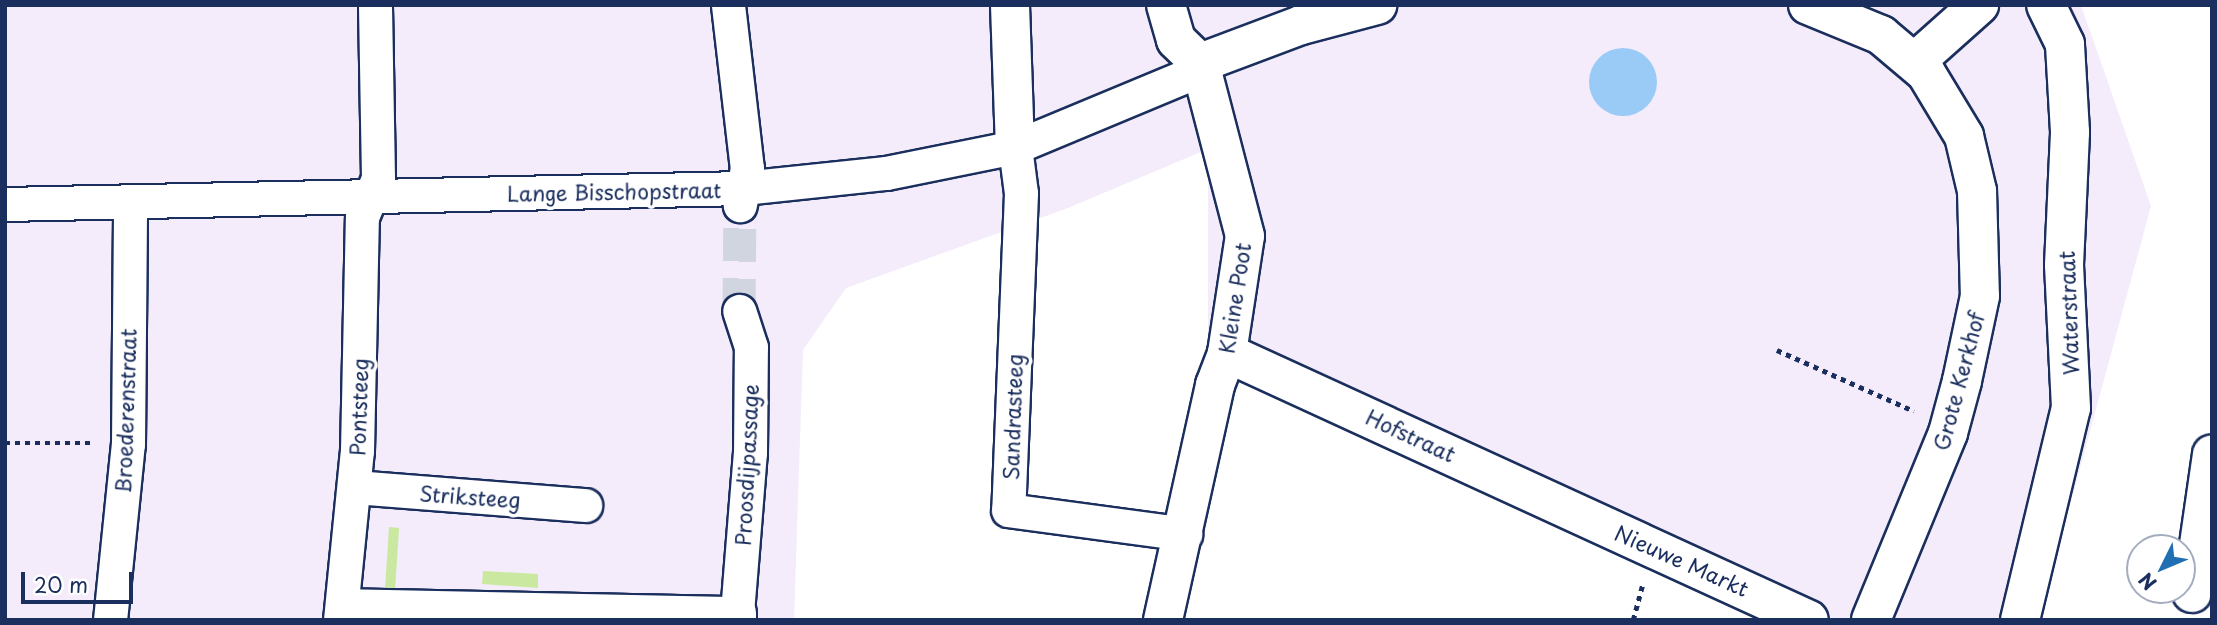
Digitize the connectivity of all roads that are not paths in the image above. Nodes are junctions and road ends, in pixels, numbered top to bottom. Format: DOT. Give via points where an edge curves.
graph roads {
  1 [pos="375,5"];
  2 [pos="728,5"];
  3 [pos="1010,5"];
  4 [pos="1166,5"];
  5 [pos="1377,5"];
  6 [pos="1808,5"];
  7 [pos="1979,5"];
  8 [pos="2046,5"];
  9 [pos="1915,62"];
  10 [pos="1200,63"];
  11 [pos="1015,147"];
  12 [pos="369,195"];
  13 [pos="741,197"];
  14 [pos="130,201"];
  15 [pos="5,204"];
  16 [pos="739,311"];
  17 [pos="1227,353"];
  18 [pos="2212,454"];
  19 [pos="355,487"];
  20 [pos="585,505"];
  21 [pos="1593,519"];
  22 [pos="1185,534"];
  23 [pos="2196,565"];
  24 [pos="341,612"];
  25 [pos="737,616"];
  26 [pos="110,620"];
  27 [pos="1163,620"];
  28 [pos="1809,620"];
  29 [pos="1871,620"];
  30 [pos="2020,620"];
  1 -- 12 [label="street, Pontsteeg" via="378,178"];
  2 -- 13 [label="street" via="747,168"];
  3 -- 11 [label="street"];
  4 -- 10 [label="street" via="1176,40"];
  5 -- 10 [label="street" via="1301,24"];
  6 -- 9 [label="street, Grote Kerkhof" via="1868,27"];
  7 -- 9 [label="street"];
  8 -- 30 [label="street, Waterstraat" via="2064,44 2070,132 2064,265 2071,408"];
  9 -- 29 [label="street, Grote Kerkhof" via="1957,120 1977,191 1980,296 1950,427"];
  10 -- 11 [label="street, Lange Bisschopstraat" via="1188,75"];
  10 -- 17 [label="street, Kleine Poot" via="1245,236"];
  11 -- 13 [label="street, Lange Bisschopstraat"];
  11 -- 22 [label="street, Sandrasteeg" via="1021,193 1008,510"];
  12 -- 13 [label="street, Lange Bisschopstraat"];
  12 -- 14 [label="street, Lange Bisschopstraat"];
  12 -- 19 [label="street, Pontsteeg" via="362,217"];
  14 -- 15 [label="street, Lange Bisschopstraat"];
  14 -- 26 [label="street, Broederenstraat" via="128,444"];
  16 -- 25 [label="street, Proosdijpassage" via="751,347 750,453"];
  17 -- 21 [label="street, Hofstraat"];
  17 -- 22 [label="street, Kleine Poot" via="1215,385"];
  18 -- 23 [label="street"];
  19 -- 20 [label="street, Striksteeg"];
  19 -- 24 [label="street, Pontsteeg"];
  21 -- 28 [label="street, Nieuwe Markt"];
  22 -- 27 [label="street, Kleine Poot"];
  24 -- 25 [label="street"];
}
